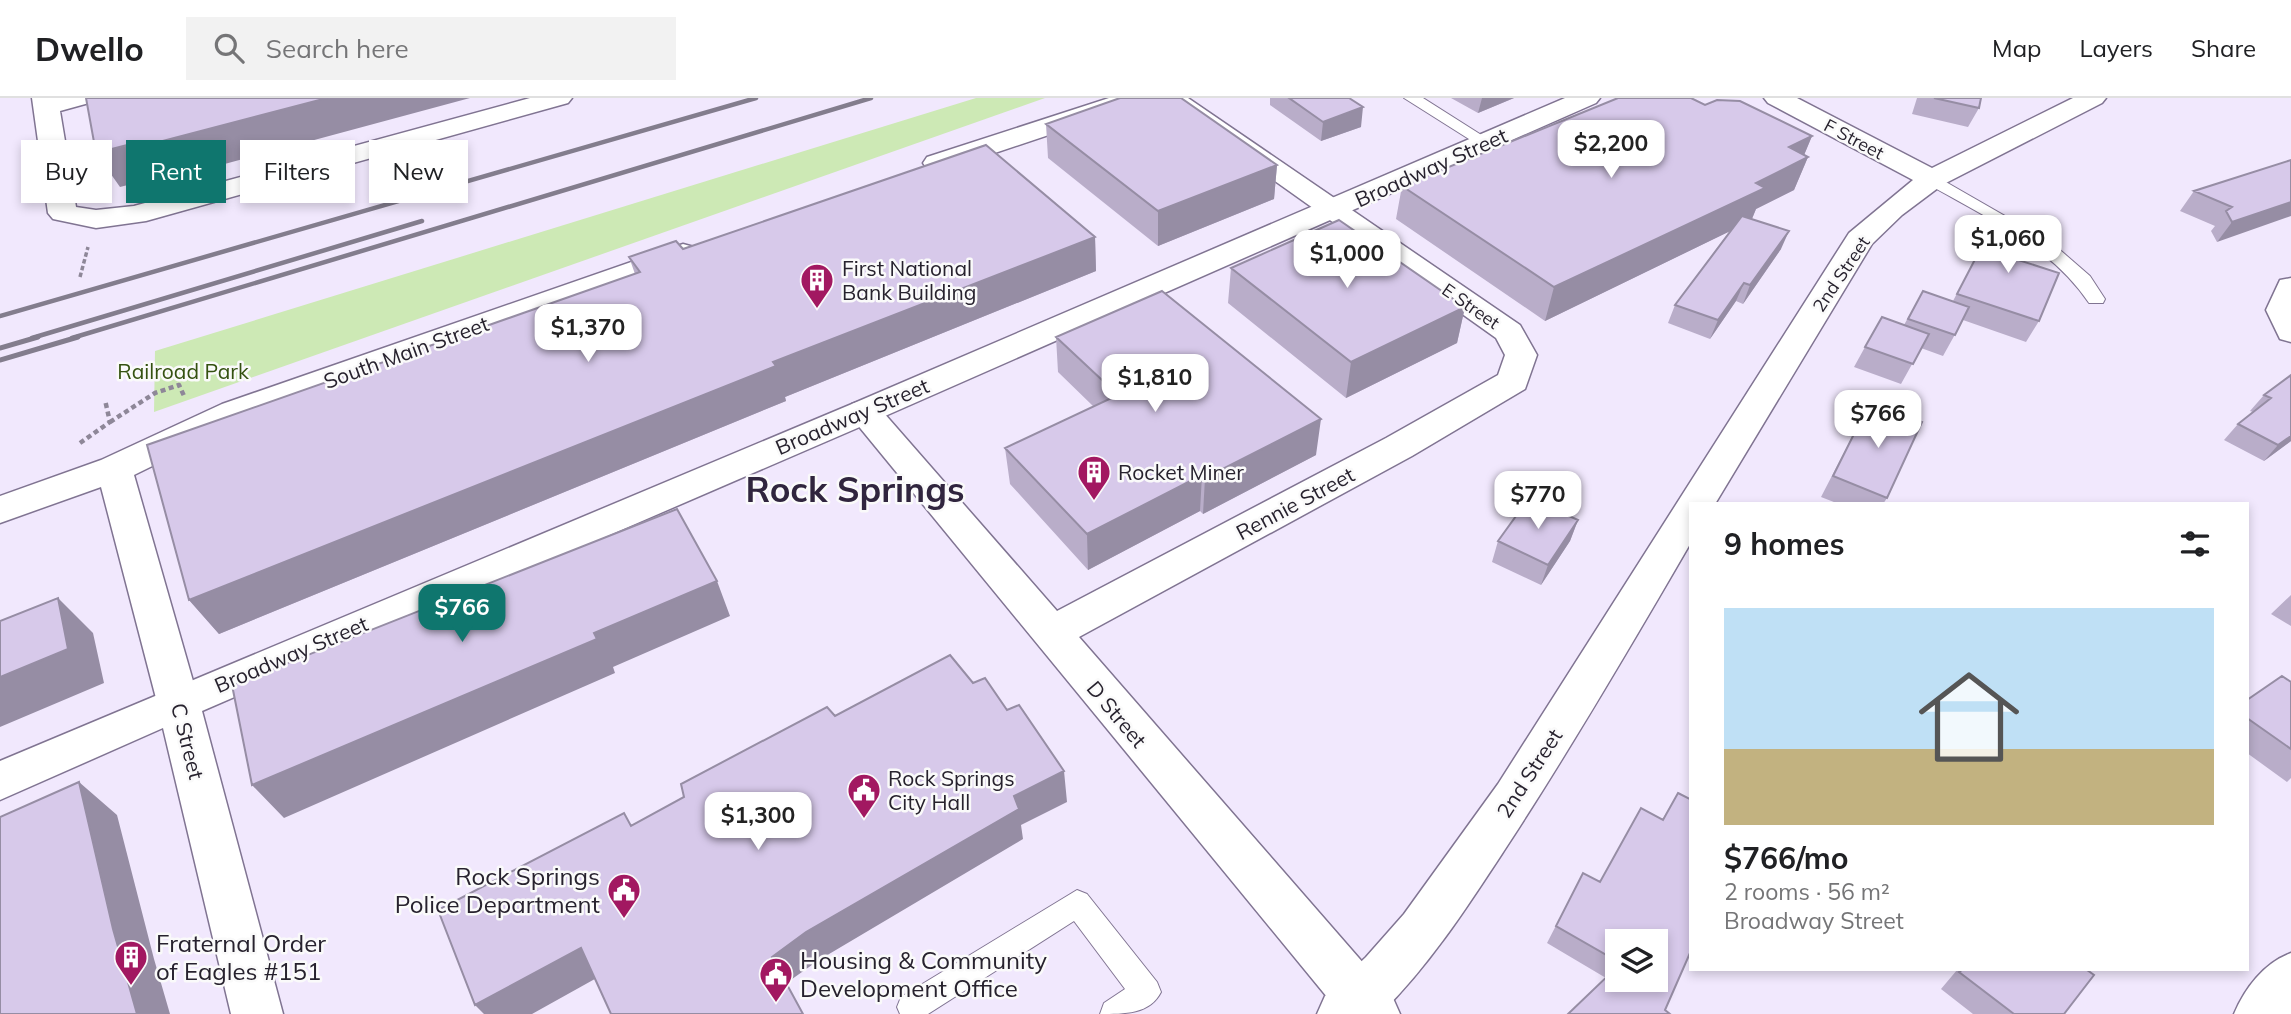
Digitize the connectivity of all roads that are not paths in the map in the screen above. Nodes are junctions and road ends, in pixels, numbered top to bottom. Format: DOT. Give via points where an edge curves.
graph roads {
  1 [pos="80,98"];
  2 [pos="559,98"];
  3 [pos="1135,98"];
  4 [pos="1171,98"];
  5 [pos="1412,98"];
  6 [pos="1587,98"];
  7 [pos="1777,98"];
  8 [pos="2093,98"];
  9 [pos="45,102"];
  10 [pos="1486,143"];
  11 [pos="909,173"];
  12 [pos="1932,179"];
  13 [pos="1335,209"];
  14 [pos="710,244"];
  15 [pos="2291,287"];
  16 [pos="2096,299"];
  17 [pos="2291,332"];
  18 [pos="1521,355"];
  19 [pos="864,412"];
  20 [pos="114,469"];
  21 [pos="1697,502"];
  22 [pos="0,510"];
  23 [pos="1689,515"];
  24 [pos="1050,634"];
  25 [pos="178,702"];
  26 [pos="0,780"];
  27 [pos="2291,977"];
  28 [pos="912,1007"];
  29 [pos="1359,1009"];
  30 [pos="257,1014"];
  31 [pos="1115,1014"];
  32 [pos="2260,1014"];
  1 -- 9 [label="street"];
  2 -- 9 [label="street" via="136,215 96,219 63,212"];
  3 -- 11 [label="street"];
  4 -- 13 [label="street, E Street"];
  5 -- 10 [label="lane"];
  6 -- 10 [label="street, Broadway Street"];
  7 -- 12 [label="street, F Street"];
  8 -- 12 [label="street, 2nd Street"];
  10 -- 13 [label="street, Broadway Street"];
  12 -- 16 [label="lane" via="2067,261 2087,281"];
  12 -- 21 [label="street, 2nd Street" via="1860,239"];
  13 -- 18 [label="street, E Street" via="1509,332"];
  13 -- 19 [label="street, Broadway Street"];
  14 -- 20 [label="street, South Main Street" via="234,412"];
  15 -- 17 [label="street" via="2282,310"];
  18 -- 24 [label="street, Rennie Street" via="1513,381"];
  19 -- 24 [label="street, D Street"];
  19 -- 25 [label="street, Broadway Street"];
  20 -- 22 [label="street, South Main Street"];
  20 -- 25 [label="street, C Street"];
  23 -- 29 [label="street, 2nd Street" via="1523,785 1437,911"];
  24 -- 29 [label="street, D Street"];
  25 -- 26 [label="street, Broadway Street"];
  25 -- 30 [label="street, C Street"];
  27 -- 32 [label="street"];
  28 -- 31 [label="lane" via="1077,903 1146,992"];
}
